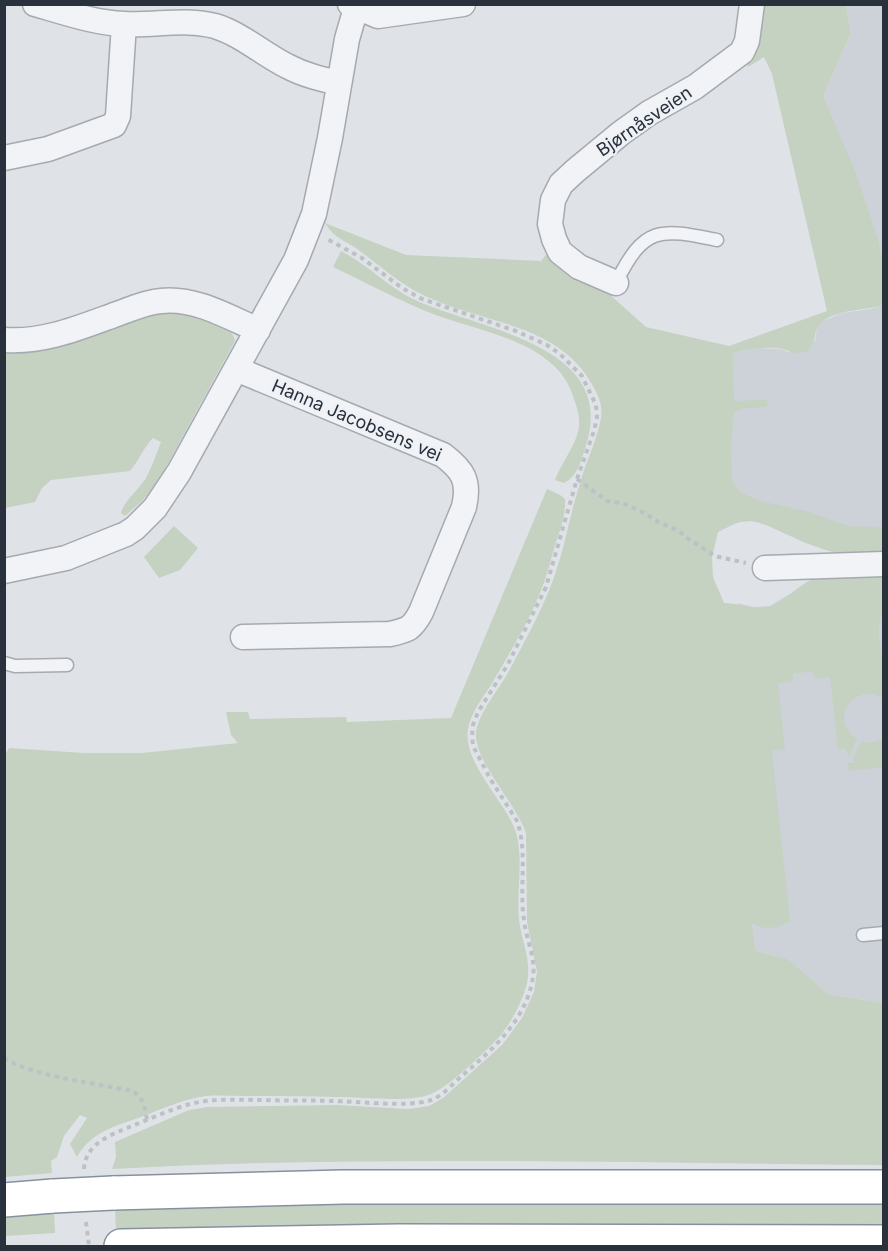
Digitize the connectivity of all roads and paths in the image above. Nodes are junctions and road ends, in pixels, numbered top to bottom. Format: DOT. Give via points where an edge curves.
graph roads {
  1 [pos="35,4"];
  2 [pos="463,4"];
  3 [pos="752,4"];
  4 [pos="353,6"];
  5 [pos="124,24"];
  6 [pos="339,83"];
  7 [pos="4,158"];
  8 [pos="308,229"];
  9 [pos="717,240"];
  10 [pos="616,283"];
  11 [pos="258,330"];
  12 [pos="4,339"];
  13 [pos="236,369"];
  14 [pos="577,479"];
  15 [pos="884,564"];
  16 [pos="765,568"];
  17 [pos="4,570"];
  18 [pos="243,637"];
  19 [pos="4,663"];
  20 [pos="67,665"];
  21 [pos="884,933"];
  22 [pos="863,935"];
  23 [pos="4,1058"];
  24 [pos="147,1120"];
  25 [pos="84,1172"];
  26 [pos="884,1187"];
  27 [pos="4,1200"];
  28 [pos="85,1212"];
  29 [pos="884,1242"];
  30 [pos="89,1246"];
  31 [pos="122,1246"];
  1 -- 5 [label="street"];
  2 -- 4 [label="street" via="378,16"];
  3 -- 10 [label="street, Bjørnåsveien" via="747,40 741,52 695,87 621,133 561,184 553,200 550,224 560,252 579,267"];
  4 -- 6 [label="street"];
  5 -- 6 [label="street" via="215,26 286,66"];
  5 -- 7 [label="street" via="118,116 114,125 48,149"];
  6 -- 8 [label="street"];
  8 -- 11 [label="street"];
  8 -- 14 [label="path" via="362,258 422,299 533,338 573,366 591,392 597,417"];
  9 -- 10 [label="lane" via="677,232 649,239 633,251"];
  11 -- 12 [label="street" via="198,305 163,300 56,335"];
  11 -- 13 [label="street"];
  13 -- 17 [label="street" via="179,472 155,508 135,528 66,558"];
  13 -- 18 [label="street, Hanna Jacobsens vei" via="443,455 461,472 467,494 414,626 390,634"];
  14 -- 16 [label="path" via="607,501 646,514 716,556"];
  14 -- 24 [label="path" via="546,587 478,712 472,736 477,754 517,821 523,844 523,918 534,968 530,991 507,1033 483,1059 430,1101 208,1101"];
  15 -- 16 [label="street"];
  19 -- 20 [label="lane"];
  21 -- 22 [label="lane"];
  23 -- 24 [label="path" via="63,1077 133,1091 146,1107"];
  24 -- 25 [label="path" via="100,1141 84,1159"];
  26 -- 27 [label="highway, bridge" via="343,1187"];
  28 -- 30 [label="path"];
  29 -- 31 [label="highway" via="399,1241"];
}
